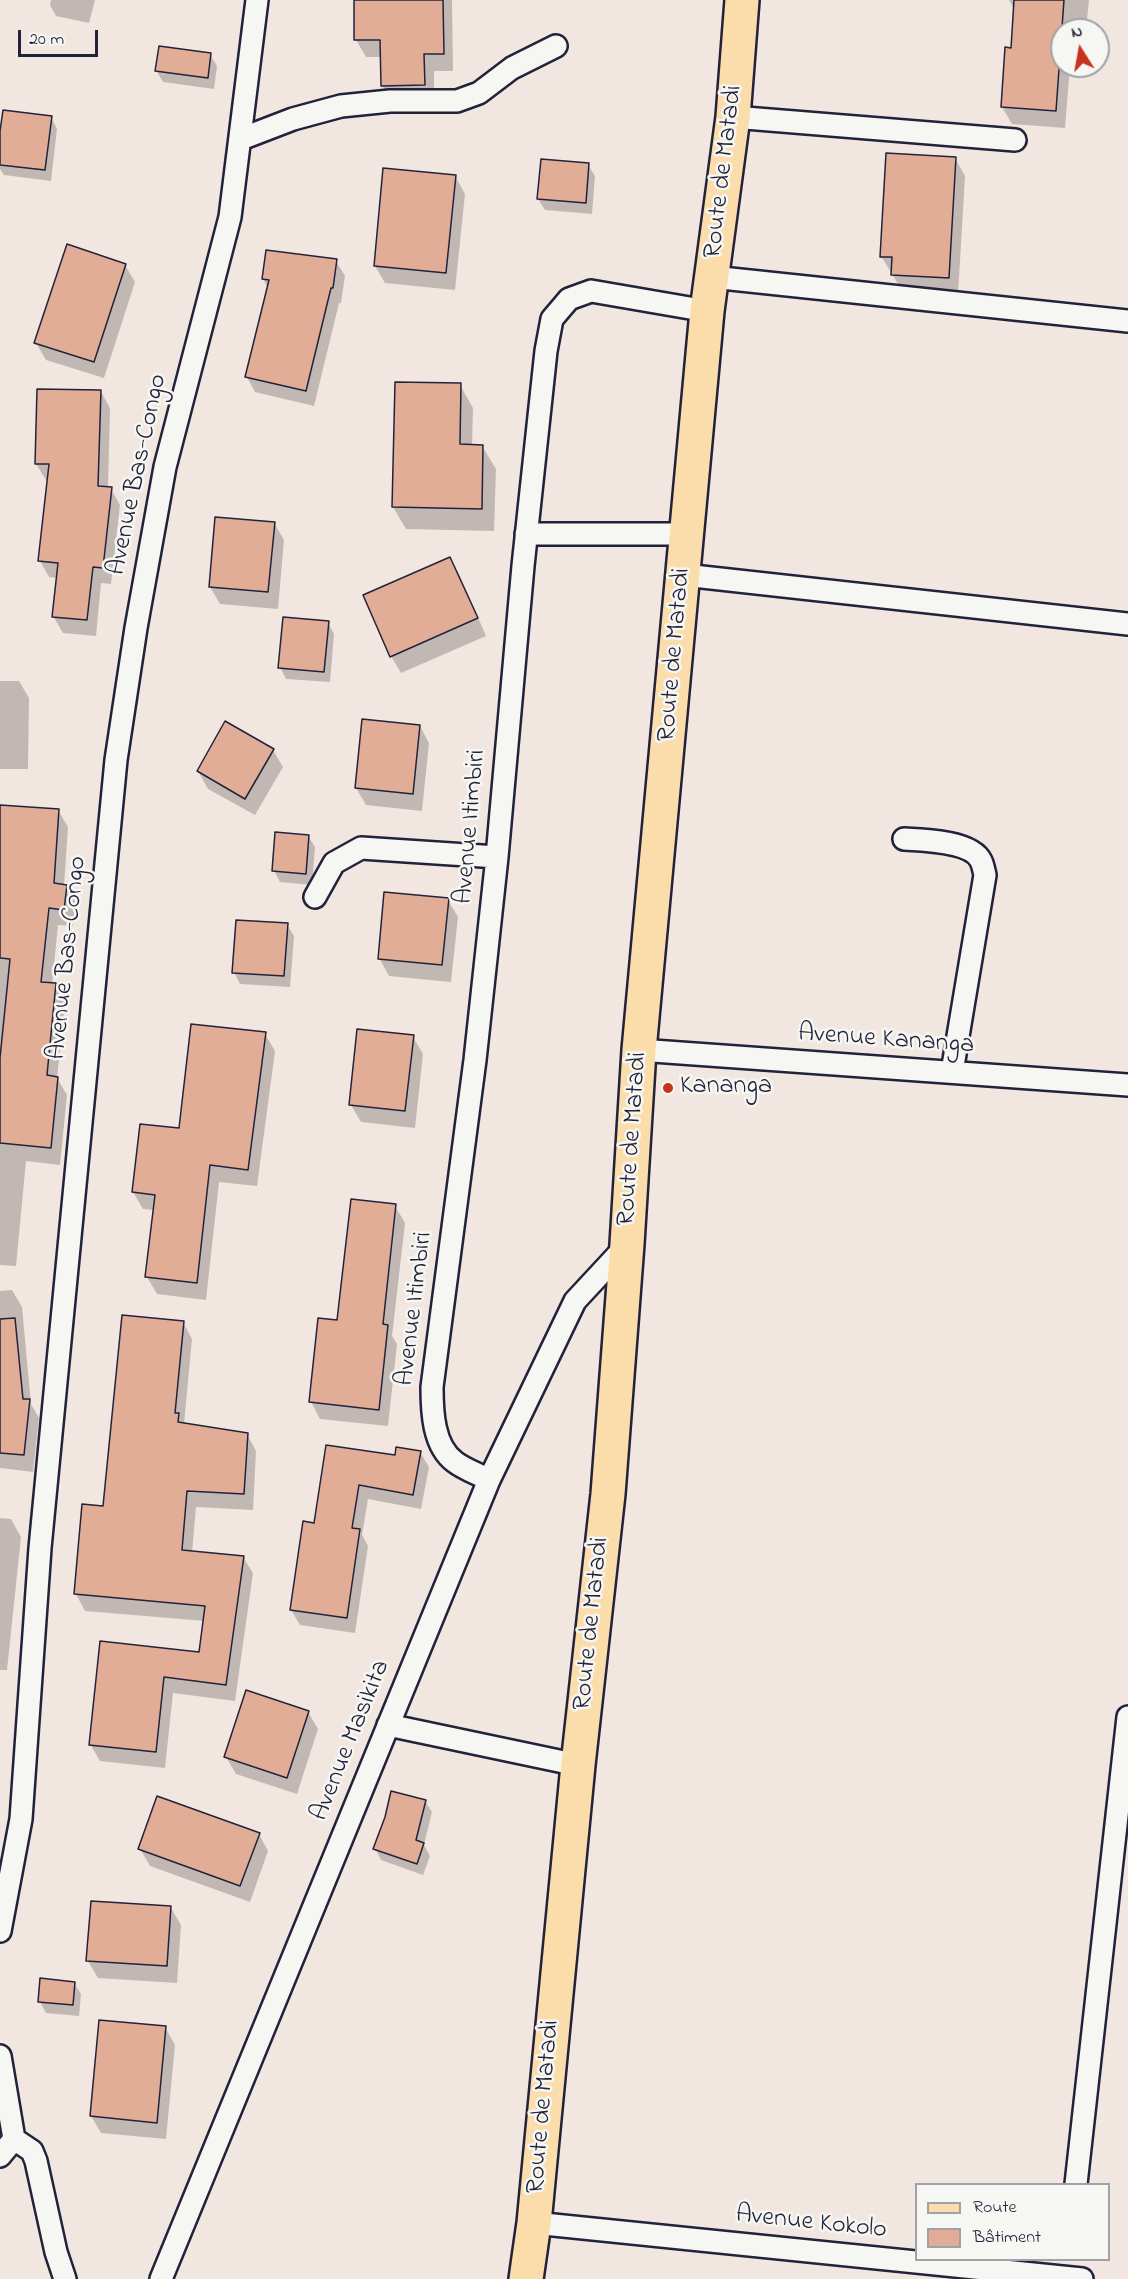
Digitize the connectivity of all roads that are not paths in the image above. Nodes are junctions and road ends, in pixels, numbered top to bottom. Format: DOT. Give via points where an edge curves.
graph roads {
  1 [pos="257,0"];
  2 [pos="742,0"];
  3 [pos="556,46"];
  4 [pos="733,117"];
  5 [pos="241,138"];
  6 [pos="1015,140"];
  7 [pos="712,277"];
  8 [pos="707,311"];
  9 [pos="1128,321"];
  10 [pos="526,534"];
  11 [pos="687,534"];
  12 [pos="684,575"];
  13 [pos="1128,624"];
  14 [pos="904,839"];
  15 [pos="497,857"];
  16 [pos="315,897"];
  17 [pos="639,1050"];
  18 [pos="952,1072"];
  19 [pos="1128,1085"];
  20 [pos="627,1244"];
  21 [pos="489,1480"];
  22 [pos="1128,1717"];
  23 [pos="388,1725"];
  24 [pos="578,1765"];
  25 [pos="0,1931"];
  26 [pos="0,2056"];
  27 [pos="14,2139"];
  28 [pos="0,2156"];
  29 [pos="1076,2183"];
  30 [pos="534,2223"];
  31 [pos="1072,2272"];
  32 [pos="1009,2275"];
  33 [pos="65,2279"];
  34 [pos="161,2279"];
  35 [pos="526,2279"];
  1 -- 5 [label="street, Avenue Bas-Congo"];
  2 -- 4 [label="main road, Route de Matadi"];
  3 -- 5 [label="street" via="512,68 479,93 458,100 341,106"];
  4 -- 6 [label="street"];
  4 -- 7 [label="main road, Route de Matadi"];
  5 -- 25 [label="street, Avenue Bas-Congo" via="230,217 165,467 116,760 40,1548 21,1819"];
  7 -- 8 [label="main road, Route de Matadi"];
  7 -- 9 [label="street"];
  8 -- 10 [label="street, Avenue Itimbiri" via="591,291 569,299 552,319"];
  8 -- 11 [label="main road, Route de Matadi"];
  10 -- 11 [label="street"];
  10 -- 15 [label="street, Avenue Itimbiri"];
  11 -- 12 [label="main road, Route de Matadi"];
  12 -- 13 [label="street"];
  12 -- 17 [label="main road, Route de Matadi"];
  14 -- 18 [label="street" via="965,848 981,859 985,875"];
  15 -- 16 [label="street" via="362,848 334,863"];
  15 -- 21 [label="street, Avenue Itimbiri" via="432,1387 432,1415 440,1442 454,1461"];
  17 -- 18 [label="street, Avenue Kananga"];
  17 -- 20 [label="main road, Route de Matadi"];
  18 -- 19 [label="street, Avenue Kananga"];
  20 -- 21 [label="street, Avenue Masikita" via="575,1301"];
  20 -- 24 [label="main road, Route de Matadi" via="608,1494"];
  21 -- 23 [label="street, Avenue Masikita"];
  22 -- 29 [label="street"];
  23 -- 24 [label="street"];
  23 -- 34 [label="street, Avenue Masikita"];
  24 -- 30 [label="main road, Route de Matadi"];
  26 -- 27 [label="street"];
  27 -- 28 [label="street"];
  27 -- 33 [label="street" via="32,2151 36,2161"];
  30 -- 32 [label="street, Avenue Kokolo"];
  30 -- 35 [label="main road, Route de Matadi"];
  31 -- 32 [label="street, Avenue Kokolo"];
}
